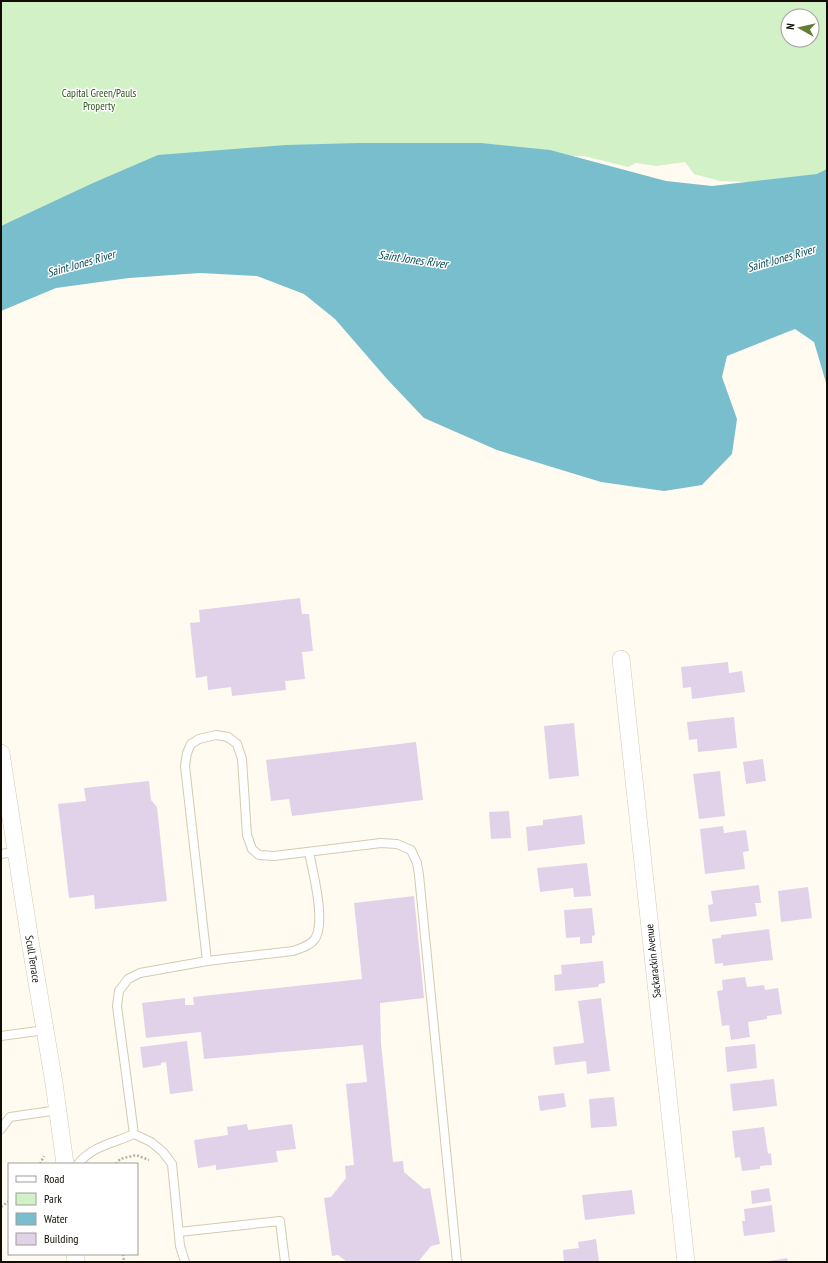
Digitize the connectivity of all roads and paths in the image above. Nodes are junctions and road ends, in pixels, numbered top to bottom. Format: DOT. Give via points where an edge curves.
graph roads {
  1 [pos="621,659"];
  2 [pos="1,753"];
  3 [pos="309,852"];
  4 [pos="9,853"];
  5 [pos="207,961"];
  6 [pos="45,1030"];
  7 [pos="1,1036"];
  8 [pos="58,1110"];
  9 [pos="1,1129"];
  10 [pos="134,1134"];
  11 [pos="65,1163"];
  12 [pos="79,1163"];
  13 [pos="117,1163"];
  14 [pos="155,1163"];
  15 [pos="179,1232"];
  16 [pos="185,1262"];
  17 [pos="285,1262"];
  18 [pos="456,1262"];
  19 [pos="686,1262"];
  1 -- 19 [label="street, Sackarackin Avenue"];
  2 -- 4 [label="street, Scull Terrace"];
  3 -- 5 [label="lane" via="319,913 319,928 314,939 306,946 293,951"];
  3 -- 5 [label="lane" via="266,856 259,855 252,849 247,835 242,759 237,744 228,737 216,735 191,744 185,766"];
  3 -- 18 [label="lane" via="381,843 397,844 410,850 417,863"];
  4 -- 6 [label="street, Scull Terrace"];
  5 -- 10 [label="lane" via="140,972 128,979 119,990 117,1006"];
  6 -- 7 [label="lane"];
  6 -- 8 [label="street, Scull Terrace"];
  8 -- 9 [label="lane" via="10,1117"];
  8 -- 11 [label="street, Scull Terrace"];
  10 -- 12 [label="lane" via="84,1156"];
  10 -- 15 [label="lane" via="151,1142 172,1164"];
  13 -- 14 [label="path" via="120,1159 136,1154"];
  15 -- 16 [label="lane"];
  15 -- 17 [label="lane" via="280,1221"];
}
